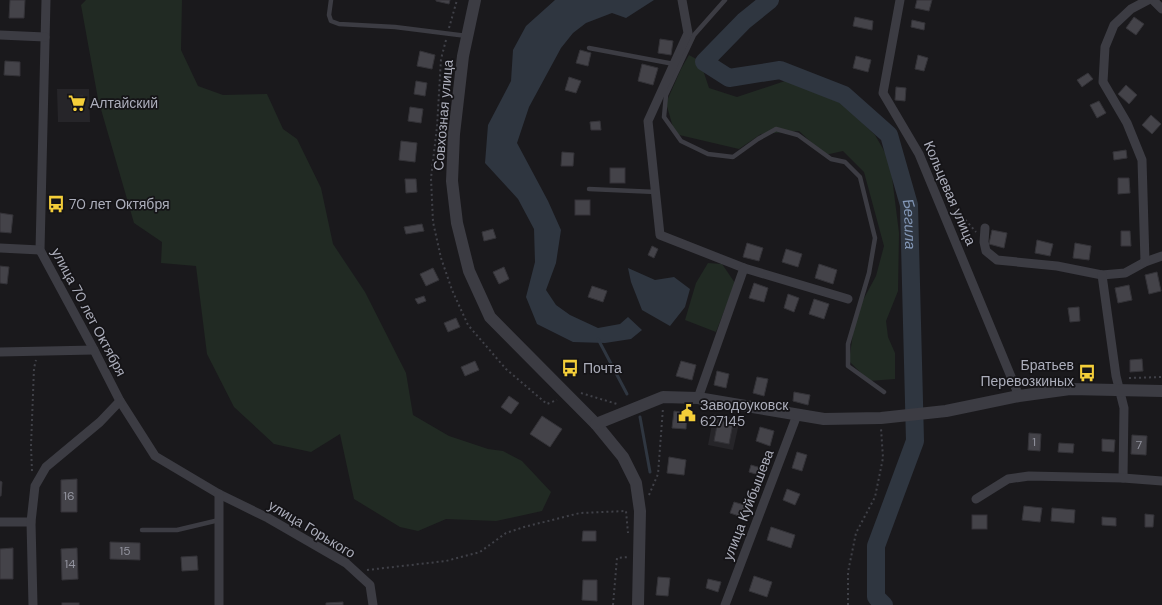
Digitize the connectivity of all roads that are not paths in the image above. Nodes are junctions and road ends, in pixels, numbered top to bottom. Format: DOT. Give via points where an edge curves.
graph roads {
  1 [pos="46,0"];
  2 [pos="331,0"];
  3 [pos="475,0"];
  4 [pos="682,0"];
  5 [pos="725,0"];
  6 [pos="900,0"];
  7 [pos="1148,0"];
  8 [pos="1153,0"];
  9 [pos="1162,9"];
  10 [pos="0,36"];
  11 [pos="468,36"];
  12 [pos="45,37"];
  13 [pos="589,48"];
  14 [pos="674,64"];
  15 [pos="589,189"];
  16 [pos="656,192"];
  17 [pos="985,228"];
  18 [pos="0,248"];
  19 [pos="40,250"];
  20 [pos="1162,256"];
  21 [pos="1145,262"];
  22 [pos="744,268"];
  23 [pos="1102,275"];
  24 [pos="848,299"];
  25 [pos="94,350"];
  26 [pos="0,352"];
  27 [pos="1119,390"];
  28 [pos="1162,391"];
  29 [pos="884,392"];
  30 [pos="1019,396"];
  31 [pos="698,398"];
  32 [pos="120,401"];
  33 [pos="797,415"];
  34 [pos="596,424"];
  35 [pos="1123,478"];
  36 [pos="1162,481"];
  37 [pos="219,494"];
  38 [pos="976,499"];
  39 [pos="219,520"];
  40 [pos="0,522"];
  41 [pos="31,522"];
  42 [pos="142,530"];
  43 [pos="33,605"];
  44 [pos="219,605"];
  45 [pos="374,605"];
  46 [pos="638,605"];
  47 [pos="725,605"];
  1 -- 12 [label="street, улица 70 лет Октября"];
  2 -- 11 [label="lane" via="329,15 331,21 339,24 395,27"];
  3 -- 11 [label="street, Совхозная улица"];
  4 -- 14 [label="street" via="688,33"];
  5 -- 29 [label="lane" via="694,34 666,95 664,117 680,141 708,154 733,156 776,129 798,135 831,159 845,162 860,177 875,238 870,273 848,344 848,366"];
  6 -- 30 [label="street, Кольцевая улица" via="883,93 919,154"];
  7 -- 21 [label="street" via="1131,10 1114,25 1105,46 1103,82 1127,123 1142,160"];
  8 -- 9 [label="street"];
  10 -- 12 [label="street"];
  11 -- 34 [label="street, Совхозная улица" via="463,56 454,134 452,181 457,223 469,270 490,317"];
  12 -- 19 [label="street, улица 70 лет Октября"];
  13 -- 14 [label="lane"];
  14 -- 16 [label="street" via="648,121"];
  15 -- 16 [label="lane"];
  16 -- 22 [label="street" via="660,235"];
  17 -- 23 [label="street" via="986,251 997,260 1057,266"];
  18 -- 19 [label="street"];
  19 -- 25 [label="street, улица 70 лет Октября"];
  20 -- 21 [label="street"];
  21 -- 23 [label="street" via="1125,273"];
  22 -- 24 [label="street"];
  22 -- 31 [label="street"];
  23 -- 27 [label="street"];
  25 -- 26 [label="street"];
  25 -- 32 [label="street, улица 70 лет Октября"];
  27 -- 28 [label="street"];
  27 -- 30 [label="street" via="1070,389"];
  27 -- 35 [label="street" via="1124,408"];
  30 -- 33 [label="street" via="946,411 885,418 824,419"];
  31 -- 33 [label="street"];
  31 -- 34 [label="street" via="663,397"];
  32 -- 37 [label="street, улица 70 лет Октября" via="155,456"];
  32 -- 41 [label="street" via="100,422 46,467 35,486"];
  33 -- 47 [label="street, улица Куйбышева"];
  34 -- 46 [label="street, Совхозная улица" via="623,457 636,483 640,511 634,532"];
  35 -- 36 [label="street"];
  35 -- 38 [label="street" via="1029,476 1008,479"];
  37 -- 39 [label="street"];
  37 -- 45 [label="street, улица Горького" via="346,563 370,585"];
  39 -- 42 [label="lane" via="177,530"];
  39 -- 44 [label="street"];
  40 -- 41 [label="street"];
  41 -- 43 [label="street"];
}
